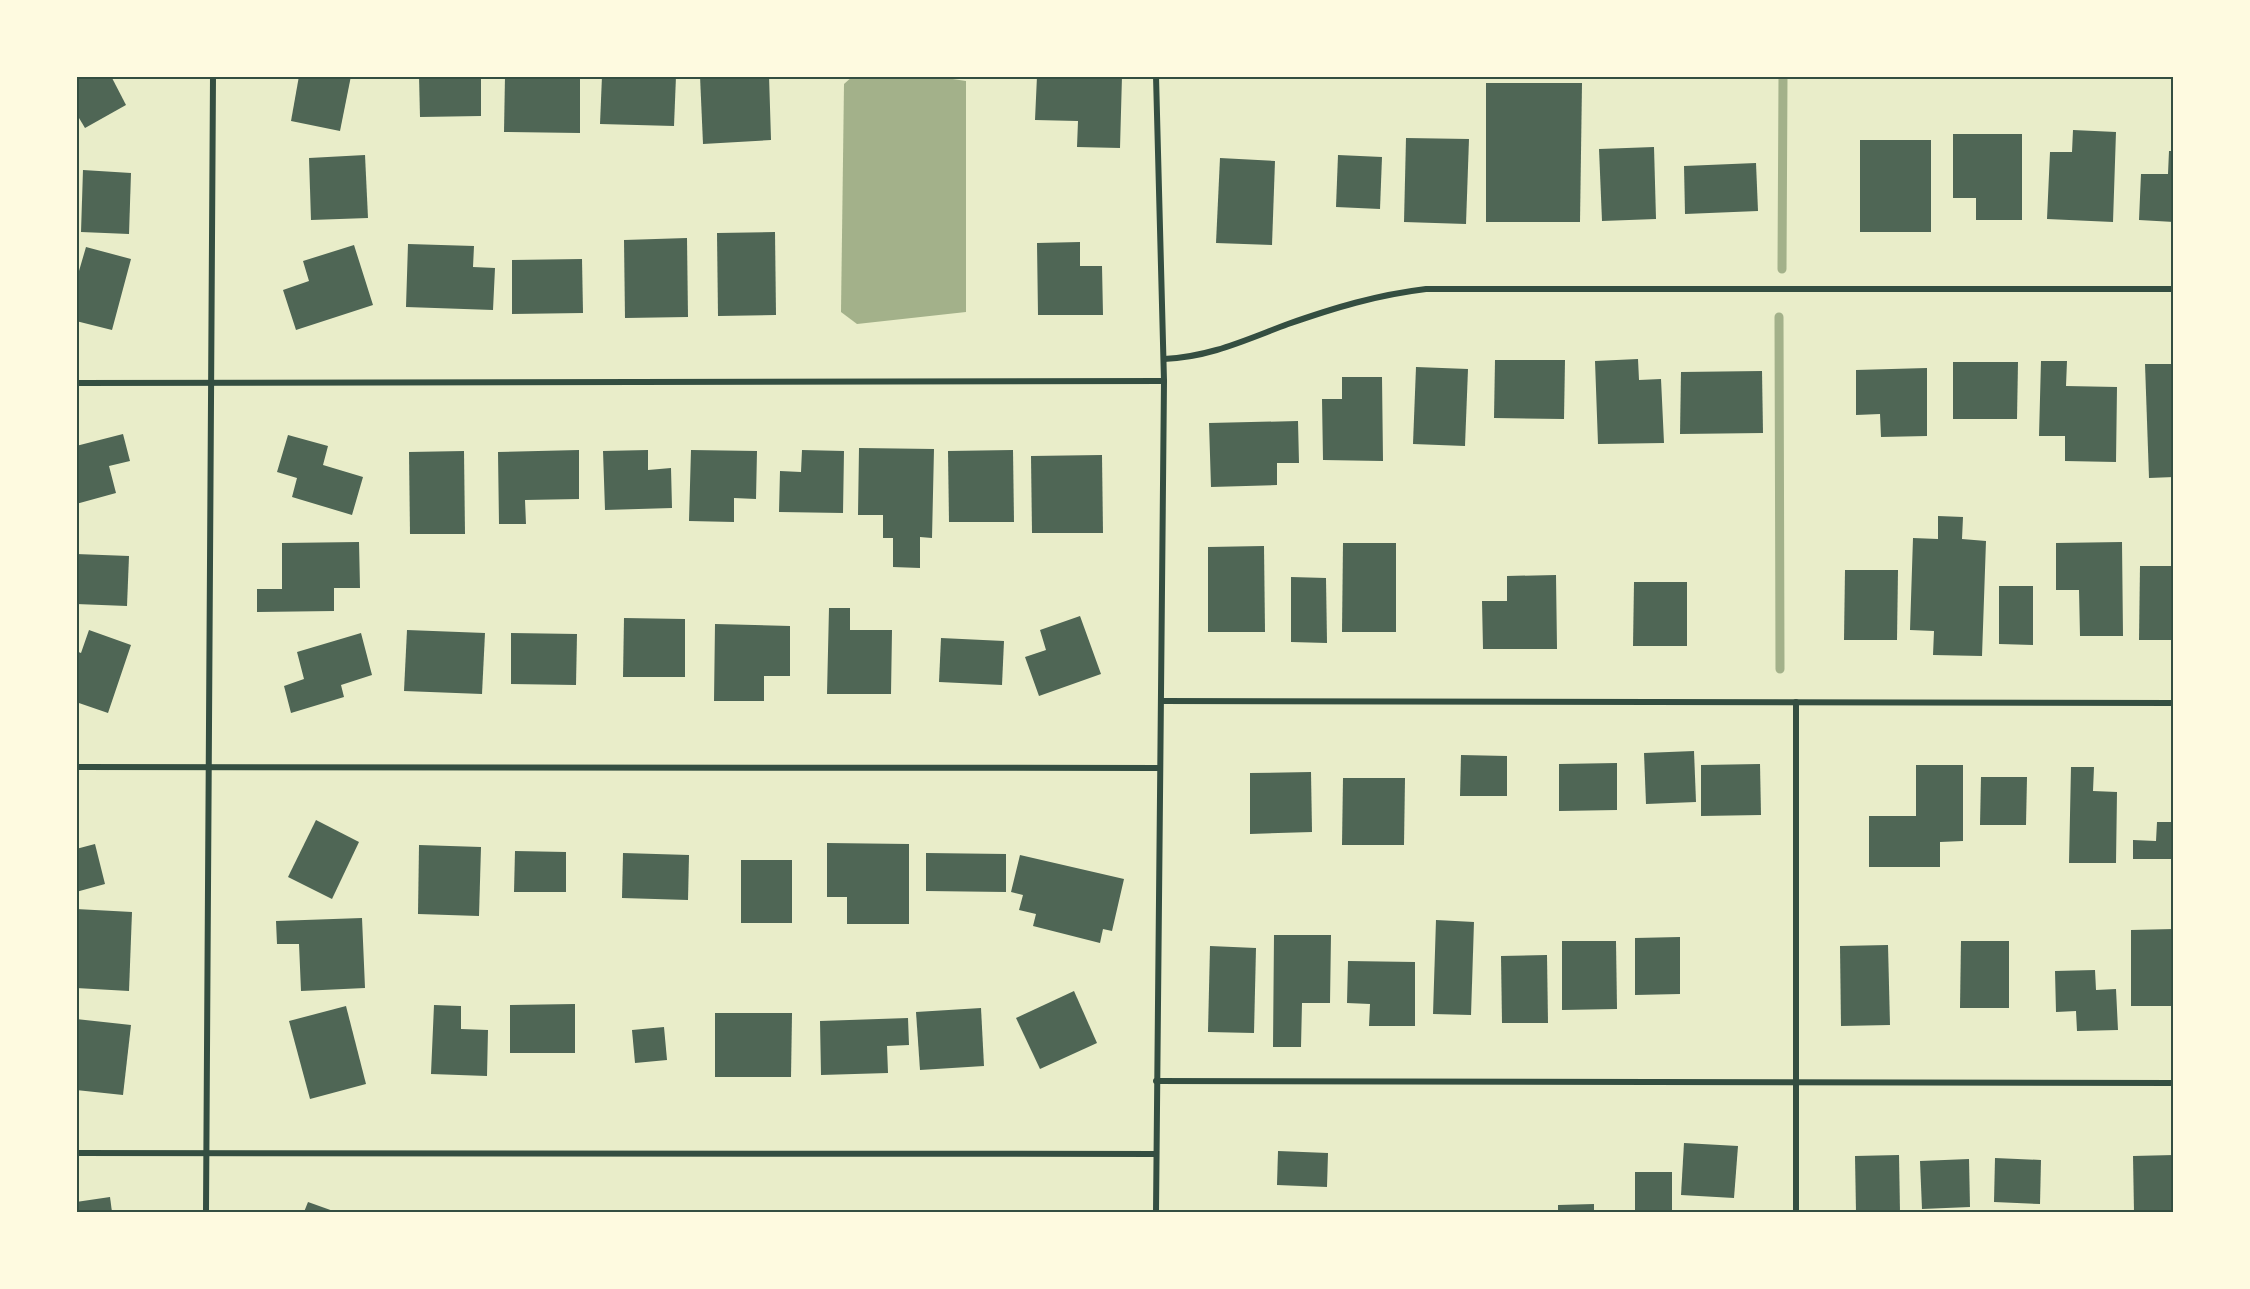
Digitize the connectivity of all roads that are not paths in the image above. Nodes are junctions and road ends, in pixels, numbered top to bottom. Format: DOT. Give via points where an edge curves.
graph roads {
  1 [pos="213,76"];
  2 [pos="1156,76"];
  3 [pos="2174,289"];
  4 [pos="1164,359"];
  5 [pos="1164,381"];
  6 [pos="76,383"];
  7 [pos="212,384"];
  8 [pos="1161,701"];
  9 [pos="1796,702"];
  10 [pos="2174,703"];
  11 [pos="76,767"];
  12 [pos="210,768"];
  13 [pos="1160,768"];
  14 [pos="1156,1081"];
  15 [pos="1796,1082"];
  16 [pos="2174,1083"];
  17 [pos="76,1153"];
  18 [pos="207,1154"];
  19 [pos="1156,1154"];
  20 [pos="207,1212"];
  21 [pos="1156,1212"];
  22 [pos="1796,1212"];
  1 -- 7 [label="street"];
  2 -- 4 [label="street"];
  3 -- 4 [label="street" via="1426,289 1358,300 1203,355"];
  4 -- 5 [label="street"];
  5 -- 7 [label="street"];
  5 -- 8 [label="street"];
  6 -- 7 [label="street"];
  7 -- 12 [label="street"];
  8 -- 9 [label="street"];
  8 -- 13 [label="street"];
  9 -- 10 [label="street"];
  9 -- 15 [label="street"];
  11 -- 12 [label="street"];
  12 -- 13 [label="street"];
  12 -- 18 [label="street"];
  13 -- 14 [label="street"];
  14 -- 15 [label="street"];
  14 -- 19 [label="street"];
  15 -- 16 [label="street"];
  15 -- 22 [label="street"];
  17 -- 18 [label="street"];
  18 -- 19 [label="street"];
  18 -- 20 [label="street"];
  19 -- 21 [label="street"];
}
